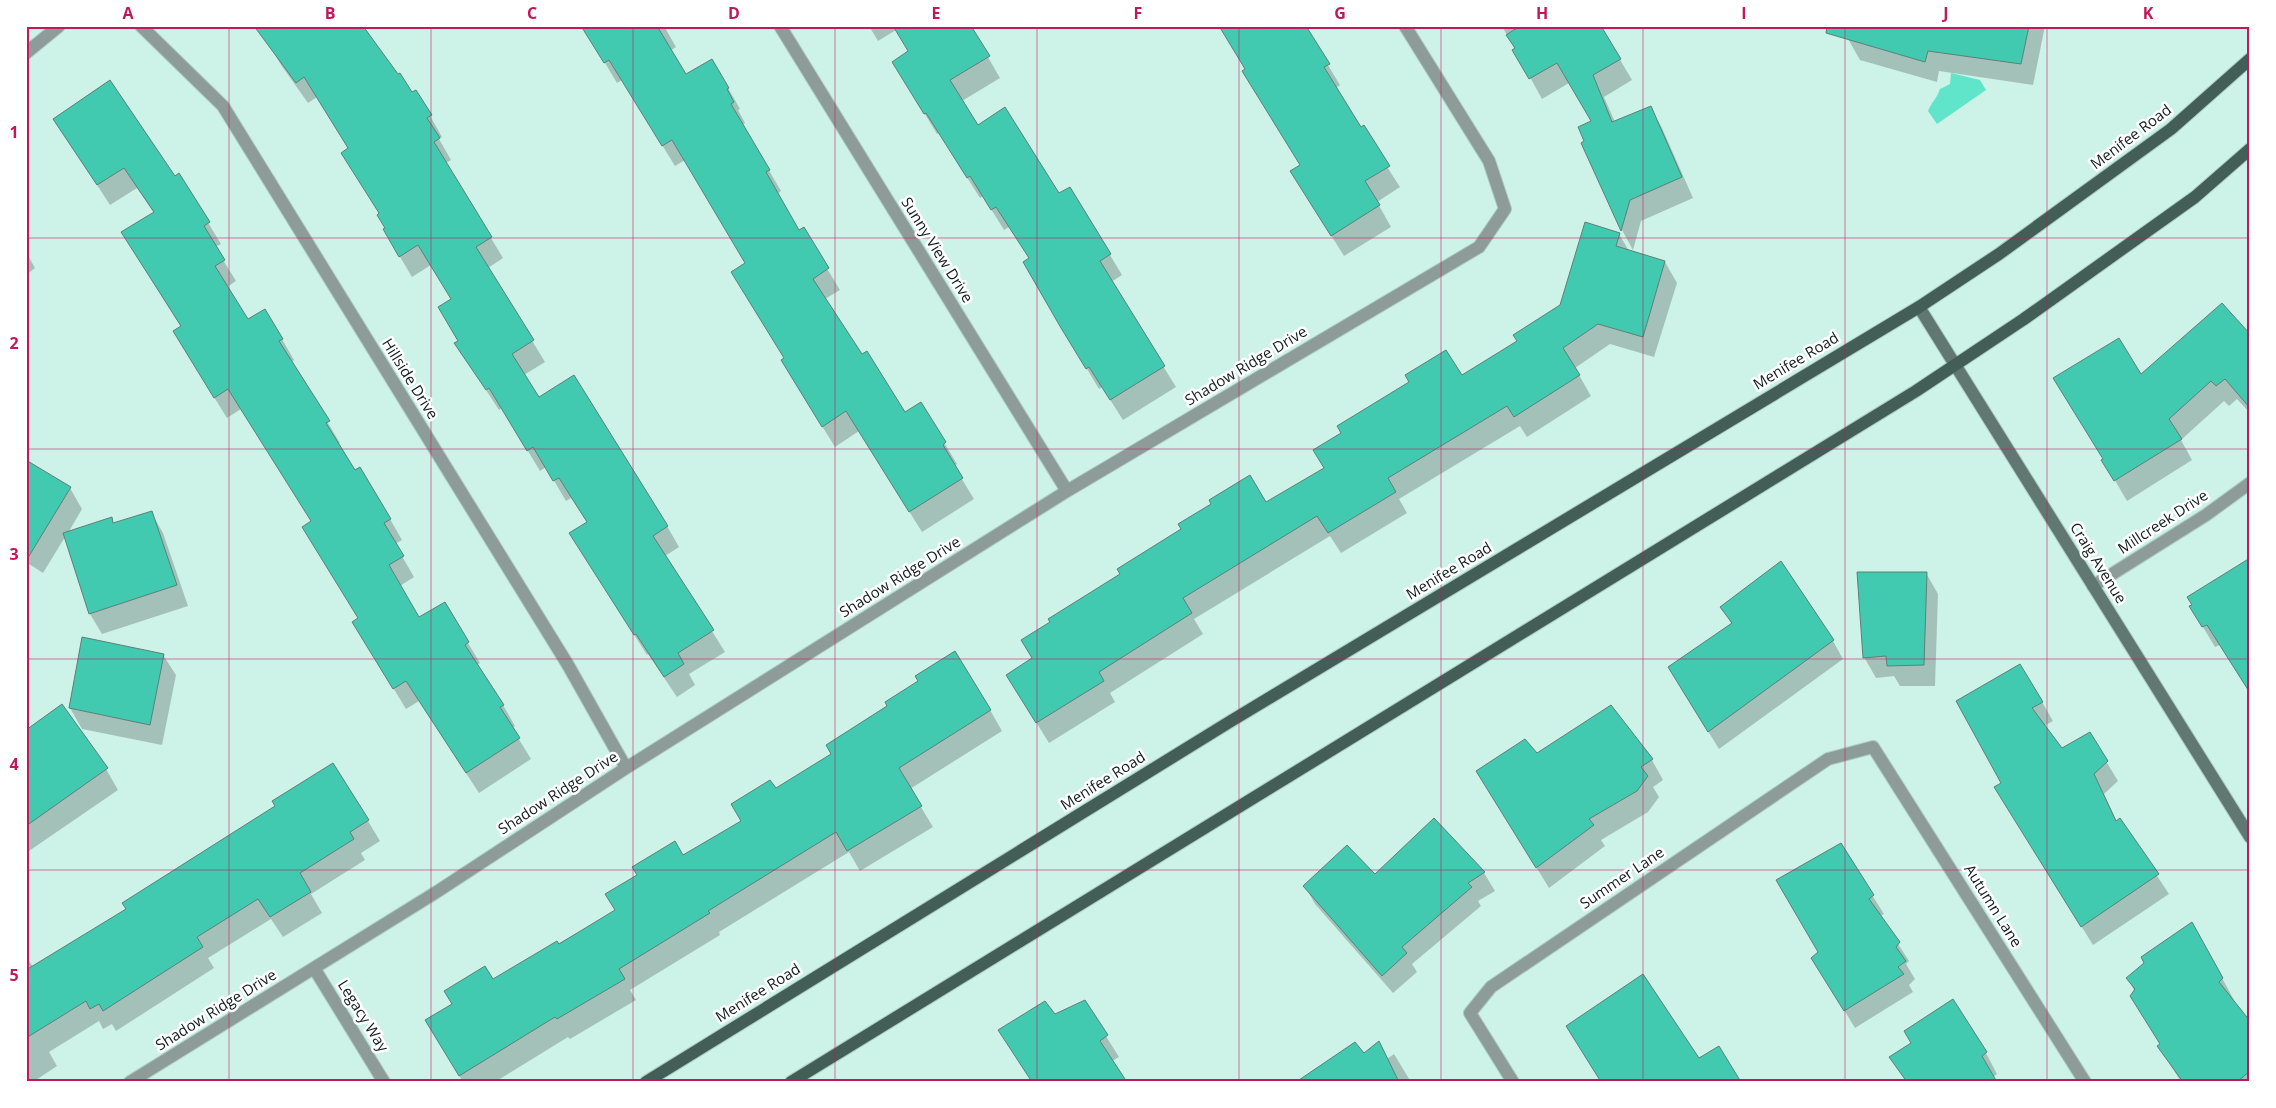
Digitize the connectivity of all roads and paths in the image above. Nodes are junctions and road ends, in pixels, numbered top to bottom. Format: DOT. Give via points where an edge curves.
graph roads {
  1 [pos="58,26"];
  2 [pos="141,26"];
  3 [pos="780,26"];
  4 [pos="1405,26"];
  5 [pos="26,53"];
  6 [pos="2250,59"];
  7 [pos="2250,149"];
  8 [pos="1919,307"];
  9 [pos="1955,365"];
  10 [pos="2250,483"];
  11 [pos="1067,491"];
  12 [pos="2093,586"];
  13 [pos="1874,747"];
  14 [pos="626,768"];
  15 [pos="2250,837"];
  16 [pos="314,968"];
  17 [pos="130,1082"];
  18 [pos="384,1082"];
  19 [pos="646,1082"];
  20 [pos="791,1082"];
  21 [pos="1513,1082"];
  22 [pos="2085,1082"];
  1 -- 5 [label="street"];
  2 -- 14 [label="street, Hillside Drive" via="223,106 568,665"];
  3 -- 11 [label="street, Sunny View Drive"];
  4 -- 11 [label="street, Shadow Ridge Drive" via="1489,161 1505,209 1479,247"];
  6 -- 8 [label="main road, Menifee Road" via="2171,129"];
  7 -- 9 [label="main road" via="2195,196"];
  8 -- 9 [label="street, Craig Avenue"];
  8 -- 19 [label="main road, Menifee Road" via="1231,721"];
  9 -- 12 [label="street, Craig Avenue"];
  9 -- 20 [label="main road"];
  10 -- 12 [label="street, Millcreek Drive" via="2206,515"];
  11 -- 14 [label="street, Shadow Ridge Drive"];
  12 -- 15 [label="street, Craig Avenue"];
  13 -- 21 [label="street, Summer Lane" via="1828,759 1491,986 1470,1013"];
  13 -- 22 [label="street, Autumn Lane"];
  14 -- 16 [label="street, Shadow Ridge Drive"];
  16 -- 17 [label="street, Shadow Ridge Drive"];
  16 -- 18 [label="street, Legacy Way"];
}
